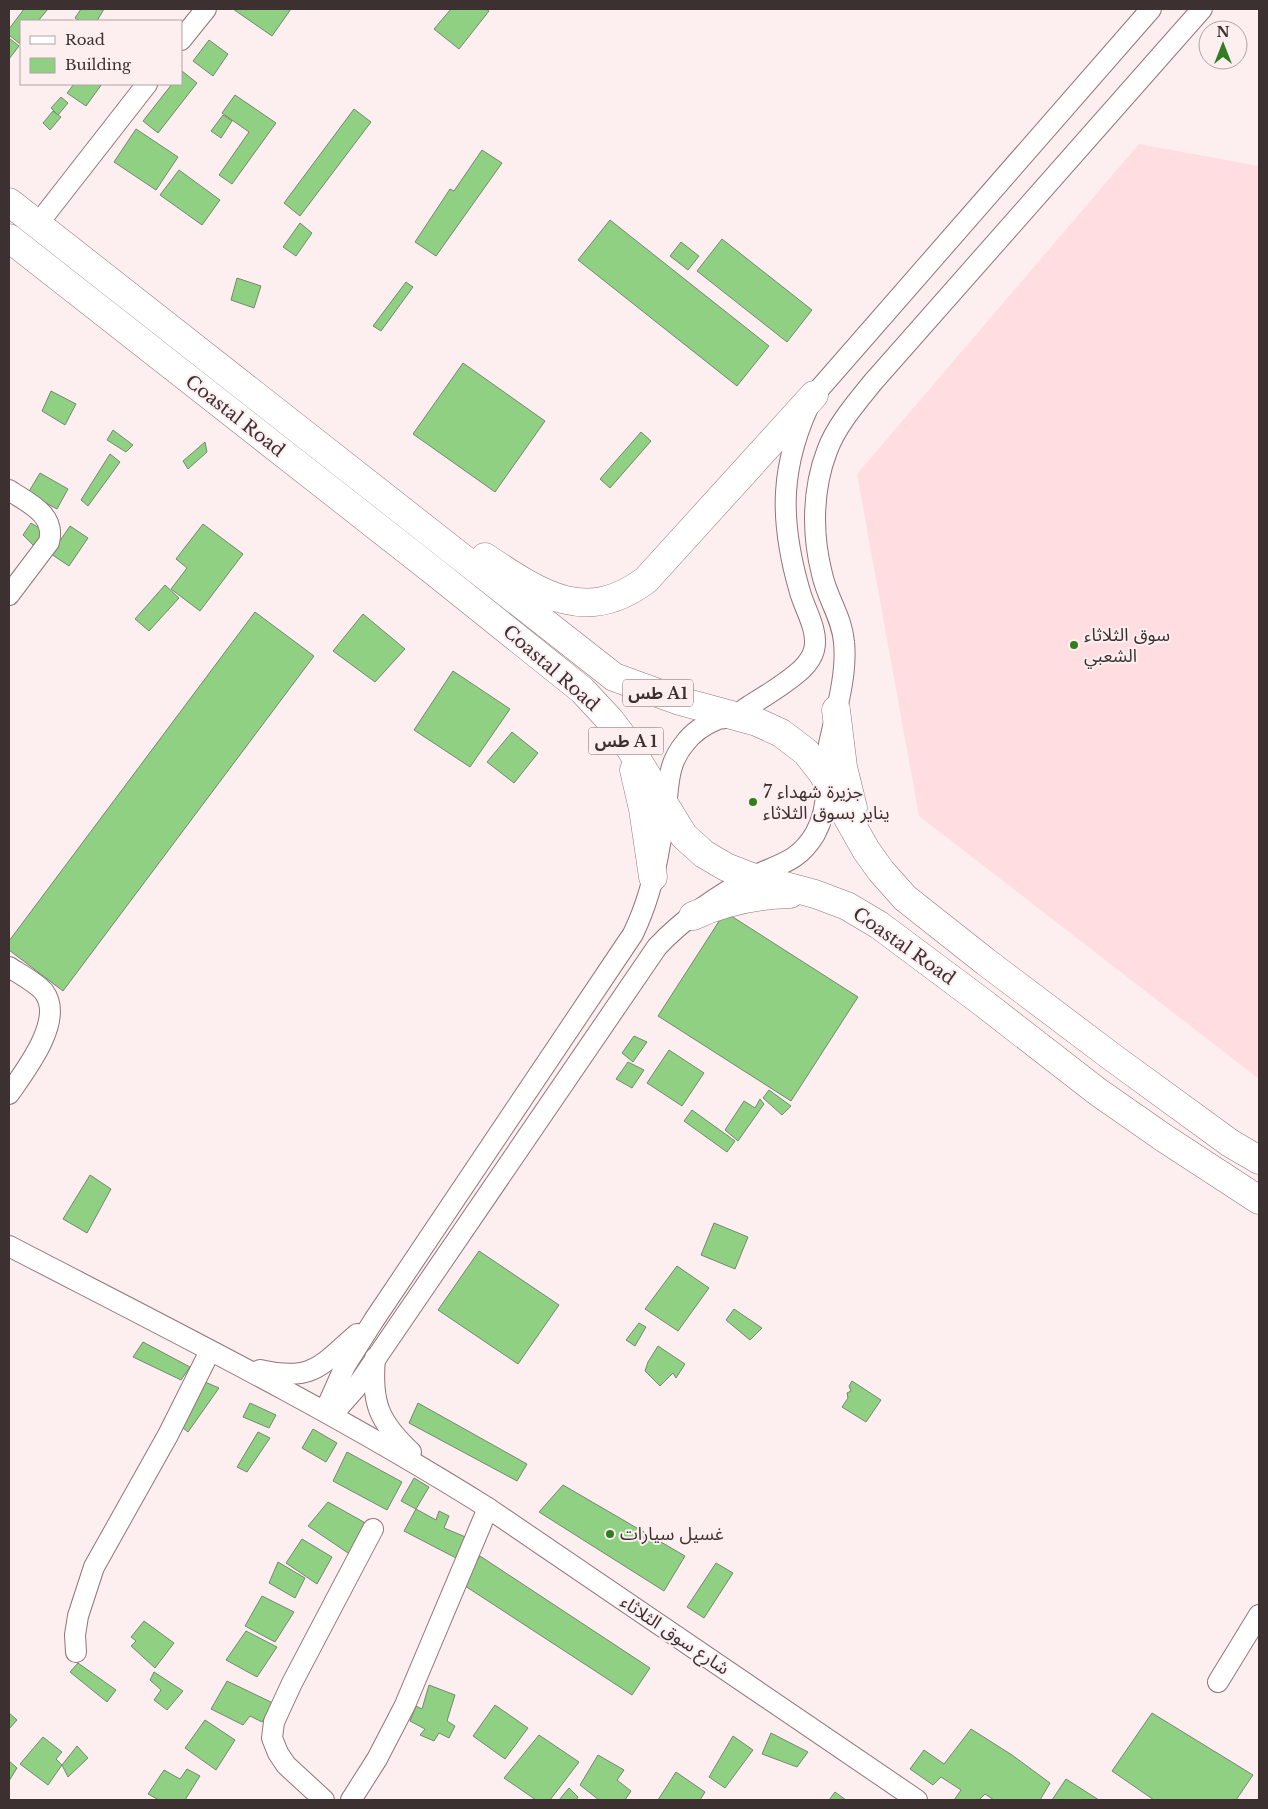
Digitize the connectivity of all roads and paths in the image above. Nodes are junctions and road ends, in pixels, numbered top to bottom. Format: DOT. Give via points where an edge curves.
graph roads {
  1 [pos="206,9"];
  2 [pos="1151,9"];
  3 [pos="1202,9"];
  4 [pos="182,39"];
  5 [pos="147,85"];
  6 [pos="9,202"];
  7 [pos="38,225"];
  8 [pos="9,238"];
  9 [pos="814,395"];
  10 [pos="9,490"];
  11 [pos="402,511"];
  12 [pos="9,595"];
  13 [pos="836,710"];
  14 [pos="734,716"];
  15 [pos="625,740"];
  16 [pos="823,774"];
  17 [pos="666,806"];
  18 [pos="866,850"];
  19 [pos="653,877"];
  20 [pos="752,877"];
  21 [pos="815,894"];
  22 [pos="693,916"];
  23 [pos="9,967"];
  24 [pos="9,1094"];
  25 [pos="1259,1160"];
  26 [pos="1259,1200"];
  27 [pos="9,1246"];
  28 [pos="374,1320"];
  29 [pos="210,1351"];
  30 [pos="375,1357"];
  31 [pos="239,1364"];
  32 [pos="328,1412"];
  33 [pos="432,1473"];
  34 [pos="488,1508"];
  35 [pos="373,1529"];
  36 [pos="1259,1615"];
  37 [pos="76,1652"];
  38 [pos="1218,1682"];
  39 [pos="324,1800"];
  40 [pos="351,1800"];
  41 [pos="917,1800"];
  1 -- 4 [label="street"];
  2 -- 9 [label="street"];
  3 -- 13 [label="street" via="873,382 827,450 818,485 815,520 822,577 836,610 844,641 844,669"];
  5 -- 7 [label="street"];
  6 -- 7 [label="highway, Coastal Road"];
  7 -- 11 [label="highway, Coastal Road / طس A1"];
  8 -- 15 [label="highway, Coastal Road / طس A 1" via="582,690"];
  9 -- 11 [label="highway" via="646,580 622,596 609,600 581,603 554,598 439,529"];
  9 -- 14 [label="street" via="793,446 785,505 788,545 814,633 814,650 801,670"];
  10 -- 12 [label="street" via="45,515 51,533 49,542"];
  11 -- 14 [label="highway, Coastal Road / طس A1" via="614,677"];
  13 -- 16 [label="street"];
  13 -- 18 [label="highway" via="843,767"];
  14 -- 16 [label="highway, Coastal Road / طس A1" via="781,733 806,752"];
  14 -- 17 [label="street" via="706,724 685,742 671,767"];
  15 -- 17 [label="highway, Coastal Road / طس A 1"];
  15 -- 19 [label="highway" via="643,809"];
  16 -- 18 [label="highway, Coastal Road / طس A1"];
  16 -- 20 [label="street" via="825,805 814,835 793,858"];
  17 -- 19 [label="street"];
  17 -- 20 [label="highway, Coastal Road / طس A 1" via="684,836 704,854"];
  18 -- 25 [label="highway, Coastal Road / طس A1" via="905,898 986,962 1112,1058"];
  19 -- 28 [label="street" via="648,900 633,934"];
  20 -- 21 [label="highway, Coastal Road / طس A 1"];
  20 -- 22 [label="street"];
  21 -- 22 [label="highway" via="757,896 716,905"];
  21 -- 26 [label="highway, Coastal Road / طس A 1" via="847,906 879,925 1098,1092"];
  22 -- 30 [label="street" via="674,929 657,947"];
  23 -- 24 [label="street" via="44,992 49,1005 49,1024 41,1044"];
  27 -- 29 [label="street"];
  28 -- 31 [label="street" via="328,1361 304,1373 278,1374"];
  28 -- 32 [label="street" via="345,1366"];
  29 -- 31 [label="street"];
  29 -- 37 [label="street" via="168,1435 94,1567 78,1616"];
  30 -- 32 [label="street" via="348,1398"];
  30 -- 33 [label="street" via="374,1387 380,1414 399,1441"];
  31 -- 32 [label="street"];
  32 -- 33 [label="street"];
  33 -- 34 [label="street, شارع سوق الثلاثاء"];
  34 -- 40 [label="street" via="405,1705 378,1758"];
  34 -- 41 [label="street, شارع سوق الثلاثاء"];
  35 -- 39 [label="street" via="274,1722 272,1738 286,1765"];
  36 -- 38 [label="street"];
}
